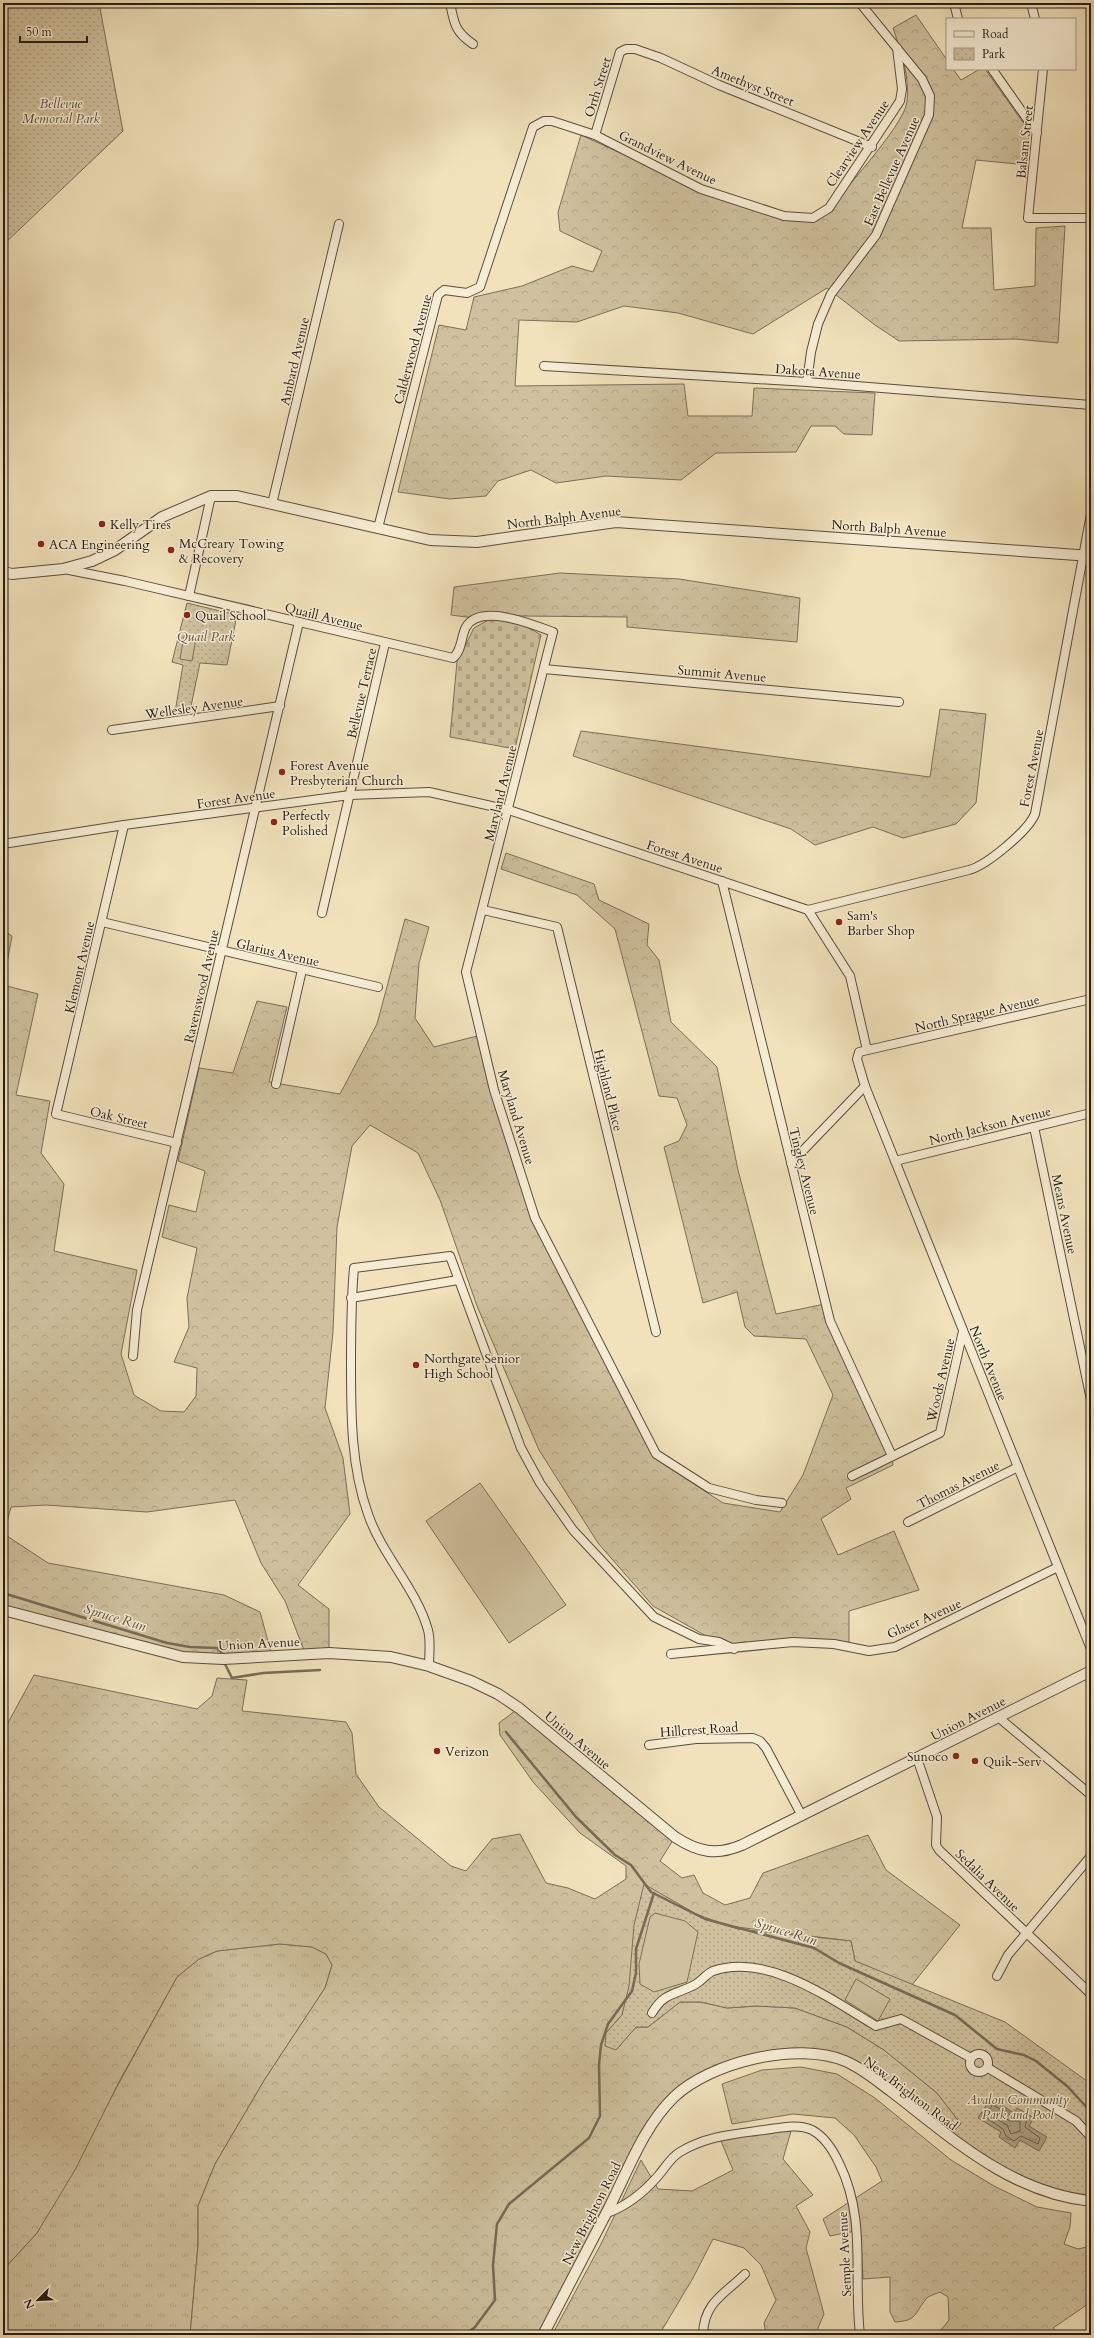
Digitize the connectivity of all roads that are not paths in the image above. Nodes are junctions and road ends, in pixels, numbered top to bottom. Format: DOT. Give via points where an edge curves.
graph roads {
  1 [pos="450,3"];
  2 [pos="860,3"];
  3 [pos="954,3"];
  4 [pos="1031,3"];
  5 [pos="958,18"];
  6 [pos="1035,18"];
  7 [pos="473,44"];
  8 [pos="897,48"];
  9 [pos="626,49"];
  10 [pos="993,70"];
  11 [pos="1043,70"];
  12 [pos="537,124"];
  13 [pos="1037,133"];
  14 [pos="595,135"];
  15 [pos="872,147"];
  16 [pos="813,218"];
  17 [pos="1091,218"];
  18 [pos="339,224"];
  19 [pos="544,366"];
  20 [pos="807,382"];
  21 [pos="1091,405"];
  22 [pos="211,496"];
  23 [pos="272,504"];
  24 [pos="1091,514"];
  25 [pos="378,528"];
  26 [pos="1087,555"];
  27 [pos="63,569"];
  28 [pos="3,572"];
  29 [pos="189,596"];
  30 [pos="299,622"];
  31 [pos="553,632"];
  32 [pos="385,643"];
  33 [pos="544,669"];
  34 [pos="899,702"];
  35 [pos="280,706"];
  36 [pos="112,730"];
  37 [pos="350,795"];
  38 [pos="256,808"];
  39 [pos="508,810"];
  40 [pos="124,825"];
  41 [pos="3,844"];
  42 [pos="722,881"];
  43 [pos="483,910"];
  44 [pos="808,910"];
  45 [pos="322,913"];
  46 [pos="102,922"];
  47 [pos="222,951"];
  48 [pos="302,970"];
  49 [pos="378,986"];
  50 [pos="1091,998"];
  51 [pos="867,1050"];
  52 [pos="276,1084"];
  53 [pos="865,1086"];
  54 [pos="1091,1113"];
  55 [pos="56,1114"];
  56 [pos="1034,1127"];
  57 [pos="177,1143"];
  58 [pos="895,1161"];
  59 [pos="791,1163"];
  60 [pos="458,1280"];
  61 [pos="351,1298"];
  62 [pos="963,1331"];
  63 [pos="656,1332"];
  64 [pos="133,1356"];
  65 [pos="1091,1400"];
  66 [pos="892,1456"];
  67 [pos="1018,1467"];
  68 [pos="852,1476"];
  69 [pos="782,1503"];
  70 [pos="908,1522"];
  71 [pos="1058,1567"];
  72 [pos="3,1610"];
  73 [pos="734,1649"];
  74 [pos="1091,1650"];
  75 [pos="671,1654"];
  76 [pos="429,1666"];
  77 [pos="1091,1671"];
  78 [pos="998,1717"];
  79 [pos="649,1745"];
  80 [pos="917,1758"];
  81 [pos="1091,1795"];
  82 [pos="802,1816"];
  83 [pos="1091,1856"];
  84 [pos="1027,1934"];
  85 [pos="997,1976"];
  86 [pos="1091,1994"];
  87 [pos="652,2013"];
  88 [pos="971,2058"];
  89 [pos="988,2068"];
  90 [pos="1091,2137"];
  91 [pos="1091,2201"];
  92 [pos="607,2212"];
  93 [pos="745,2274"];
  94 [pos="701,2334"];
  95 [pos="543,2335"];
  96 [pos="713,2335"];
  97 [pos="860,2335"];
  1 -- 7 [label="street" via="454,23 460,35"];
  2 -- 8 [label="street, East Bellevue Avenue"];
  3 -- 5 [label="street"];
  4 -- 6 [label="street"];
  8 -- 15 [label="street, Clearview Avenue" via="902,89 900,101"];
  8 -- 20 [label="street, East Bellevue Avenue" via="922,79 930,96 929,115 876,235 831,294 818,324"];
  9 -- 14 [label="street, Orth Street" via="620,52 617,58"];
  9 -- 15 [label="street, Amethyst Street" via="635,49 662,58 719,85"];
  10 -- 13 [label="street"];
  11 -- 13 [label="street, Balsam Street"];
  12 -- 14 [label="street, Grandview Avenue" via="552,121"];
  12 -- 25 [label="street, Calderwood Avenue" via="530,132 480,287 467,292 444,290 438,295"];
  13 -- 17 [label="street, Balsam Street" via="1028,218"];
  14 -- 16 [label="street, Grandview Avenue" via="701,189 784,216"];
  15 -- 16 [label="street, Clearview Avenue" via="829,208"];
  18 -- 23 [label="street, Ambard Avenue"];
  19 -- 20 [label="street, Dakota Avenue"];
  20 -- 21 [label="street, Dakota Avenue"];
  22 -- 23 [label="street, North Balph Avenue" via="237,496"];
  22 -- 27 [label="street, North Balph Avenue" via="162,517 115,550 92,561"];
  22 -- 29 [label="street"];
  23 -- 25 [label="street, North Balph Avenue"];
  24 -- 26 [label="street, Forest Avenue"];
  25 -- 26 [label="street, North Balph Avenue" via="430,540 477,542 616,522"];
  26 -- 44 [label="street, Forest Avenue" via="1035,814 1029,824 986,864 978,868"];
  27 -- 28 [label="street, North Balph Avenue" via="12,574"];
  27 -- 29 [label="street, Quaill Avenue"];
  29 -- 30 [label="street, Quaill Avenue"];
  30 -- 32 [label="street, Quaill Avenue"];
  30 -- 35 [label="street, Ravenswood Avenue"];
  31 -- 32 [label="street, Quaill Avenue" via="527,622 495,616 477,617 472,618 465,628 458,651 453,658"];
  31 -- 33 [label="street, Maryland Avenue"];
  32 -- 37 [label="street, Bellevue Terrace"];
  33 -- 34 [label="street, Summit Avenue"];
  33 -- 39 [label="street, Maryland Avenue"];
  35 -- 36 [label="street, Wellesley Avenue"];
  35 -- 38 [label="street, Ravenswood Avenue"];
  37 -- 38 [label="street, Forest Avenue"];
  37 -- 39 [label="street, Forest Avenue" via="429,792"];
  37 -- 45 [label="street, Bellevue Terrace"];
  38 -- 40 [label="street, Forest Avenue"];
  38 -- 47 [label="street, Ravenswood Avenue"];
  39 -- 42 [label="street, Forest Avenue"];
  39 -- 43 [label="street, Maryland Avenue"];
  40 -- 41 [label="street, Forest Avenue"];
  40 -- 46 [label="street, Klemont Avenue"];
  42 -- 44 [label="street, Forest Avenue"];
  42 -- 59 [label="street, Tingley Avenue"];
  43 -- 63 [label="street, Highland Place" via="557,927"];
  43 -- 69 [label="street, Maryland Avenue" via="466,972 494,1090 535,1218 656,1454 709,1488 756,1500"];
  44 -- 51 [label="street" via="850,976"];
  46 -- 47 [label="street, Glarius Avenue"];
  46 -- 55 [label="street, Klemont Avenue"];
  47 -- 48 [label="street, Glarius Avenue"];
  47 -- 57 [label="street, Ravenswood Avenue"];
  48 -- 49 [label="street, Glarius Avenue"];
  48 -- 52 [label="street"];
  50 -- 51 [label="street, North Sprague Avenue"];
  51 -- 53 [label="street, North Avenue" via="860,1052 857,1059"];
  53 -- 58 [label="street, North Avenue"];
  53 -- 59 [label="street"];
  54 -- 56 [label="street, North Jackson Avenue"];
  55 -- 57 [label="street, Oak Street"];
  56 -- 58 [label="street, North Jackson Avenue"];
  56 -- 65 [label="street, Means Avenue"];
  57 -- 64 [label="street, Ravenswood Avenue" via="137,1310"];
  58 -- 62 [label="street, North Avenue"];
  59 -- 66 [label="street, Tingley Avenue" via="830,1321"];
  60 -- 61 [label="street"];
  60 -- 61 [label="street" via="450,1256 354,1268"];
  60 -- 73 [label="street" via="521,1448 540,1483 573,1530 654,1617 699,1639 719,1642"];
  61 -- 76 [label="street" via="351,1417 356,1469 373,1527 421,1612 428,1630"];
  62 -- 66 [label="street, Woods Avenue" via="940,1433"];
  62 -- 67 [label="street, North Avenue"];
  66 -- 68 [label="street, Woods Avenue"];
  67 -- 70 [label="street, Thomas Avenue"];
  67 -- 71 [label="street, North Avenue"];
  71 -- 73 [label="street, Glaser Avenue" via="895,1647 869,1651 834,1644 793,1642"];
  71 -- 74 [label="street, North Avenue"];
  72 -- 76 [label="street, Union Avenue" via="183,1657 223,1659 334,1653 391,1657"];
  73 -- 75 [label="street, Glaser Avenue"];
  76 -- 82 [label="street, Union Avenue" via="471,1681 519,1708 674,1837 692,1848 715,1852 731,1850"];
  77 -- 78 [label="street, Union Avenue"];
  78 -- 80 [label="street, Union Avenue"];
  78 -- 81 [label="street"];
  79 -- 82 [label="street, Hillcrest Road" via="696,1739 753,1738 760,1741"];
  80 -- 82 [label="street, Union Avenue"];
  80 -- 84 [label="street, Sedalia Avenue" via="937,1817 936,1845"];
  83 -- 84 [label="street"];
  84 -- 85 [label="street" via="1008,1955"];
  84 -- 86 [label="street, Sedalia Avenue"];
  87 -- 88 [label="street" via="659,2001 666,1996 696,1984 712,1971 746,1968 776,1974 805,1985 876,2026 901,2019"];
  88 -- 89 [label="street" via="978,2054 984,2055 988,2059"];
  88 -- 89 [label="street" via="970,2065 973,2070 979,2073"];
  89 -- 90 [label="street" via="1076,2121"];
  91 -- 92 [label="street, New Brighton Road" via="1037,2187 987,2163 948,2137 872,2077 845,2061 819,2054 795,2053 758,2058 723,2070 694,2082 674,2097 648,2132"];
  92 -- 95 [label="street, New Brighton Road"];
  92 -- 97 [label="street, Semple Avenue" via="623,2207 658,2176 679,2152 701,2142 720,2136 782,2128 798,2127 812,2130 823,2138 834,2154 846,2178 853,2201 857,2226"];
  93 -- 94 [label="street" via="716,2299 703,2322"];
  94 -- 96 [label="street"];
}
